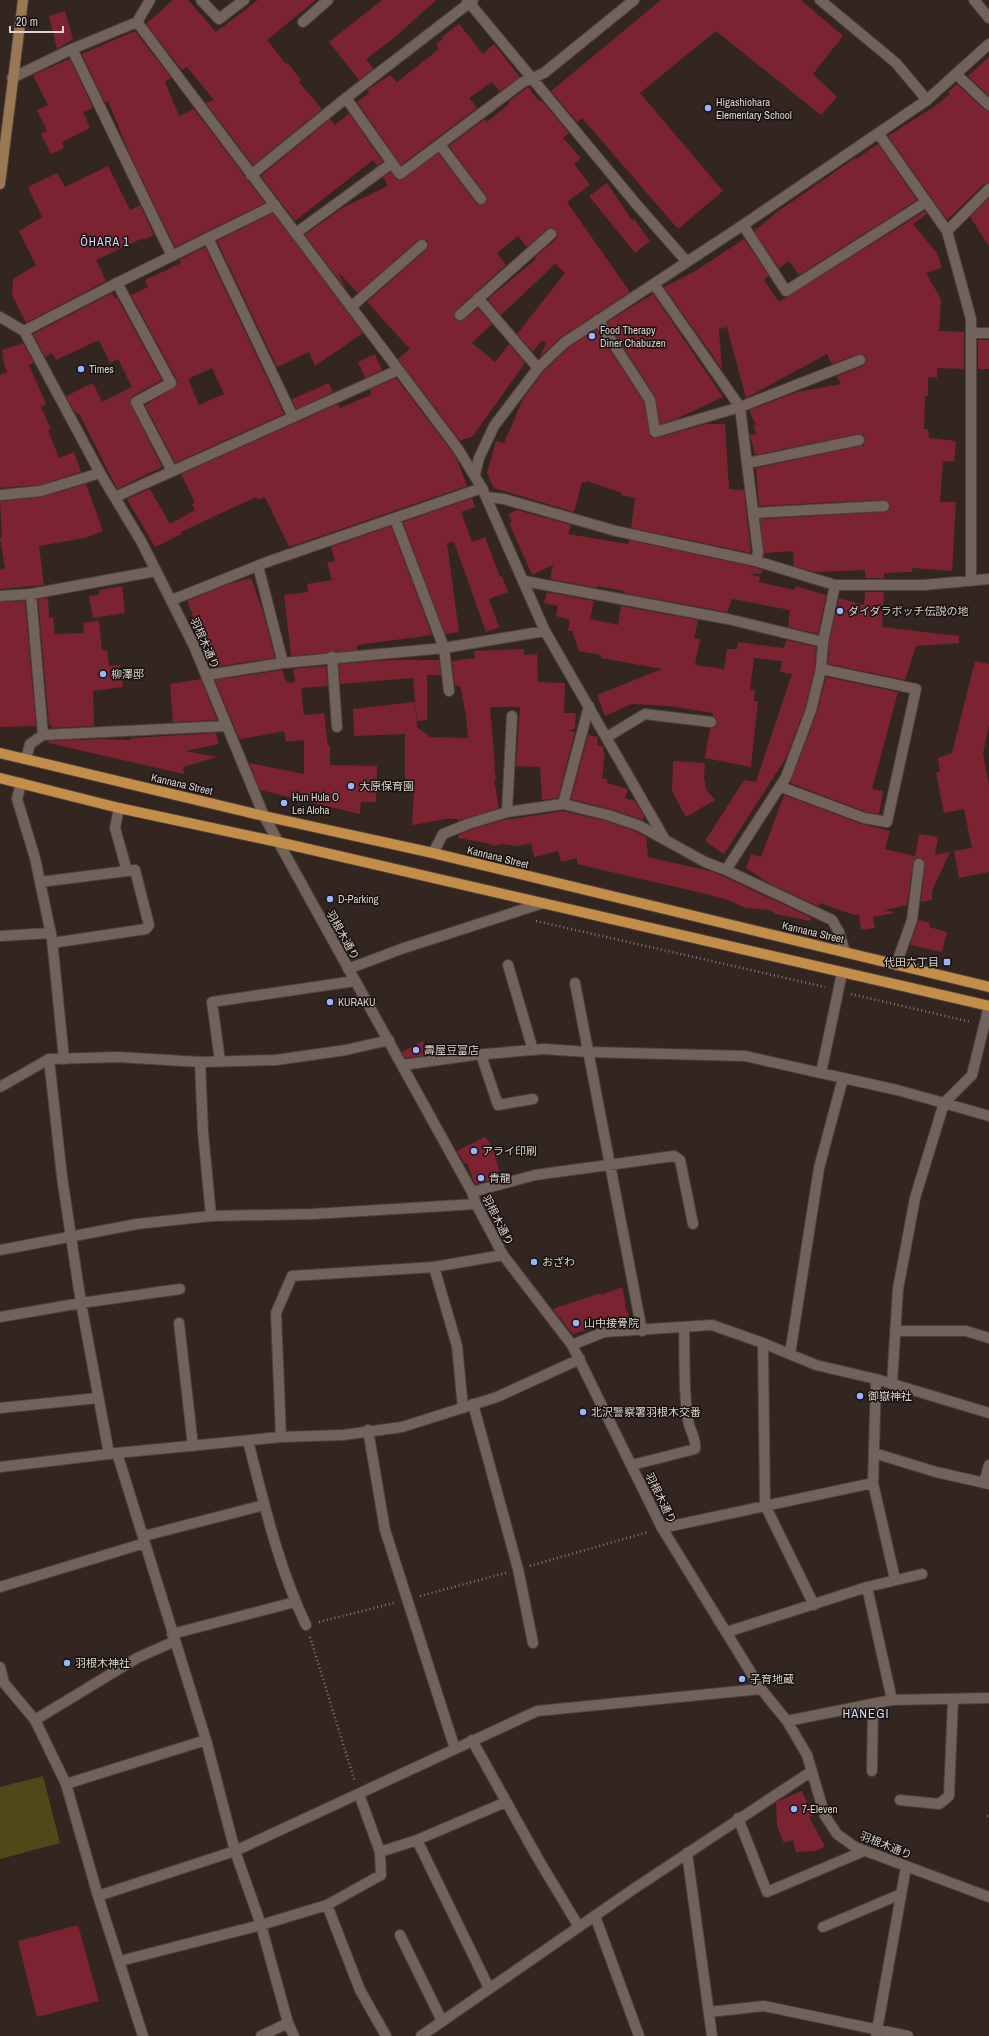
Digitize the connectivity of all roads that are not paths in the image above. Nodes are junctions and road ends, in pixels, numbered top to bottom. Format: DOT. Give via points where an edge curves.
graph roads {
  1 [pos="23,0"];
  2 [pos="150,0"];
  3 [pos="201,0"];
  4 [pos="244,0"];
  5 [pos="328,0"];
  6 [pos="634,0"];
  7 [pos="820,0"];
  8 [pos="974,0"];
  9 [pos="470,1"];
  10 [pos="989,18"];
  11 [pos="137,22"];
  12 [pos="303,22"];
  13 [pos="989,44"];
  14 [pos="72,49"];
  15 [pos="956,74"];
  16 [pos="12,78"];
  17 [pos="532,79"];
  18 [pos="346,98"];
  19 [pos="927,100"];
  20 [pos="989,105"];
  21 [pos="878,133"];
  22 [pos="440,145"];
  23 [pos="392,162"];
  24 [pos="251,175"];
  25 [pos="0,184"];
  26 [pos="989,189"];
  27 [pos="481,199"];
  28 [pos="926,202"];
  29 [pos="275,206"];
  30 [pos="743,225"];
  31 [pos="946,231"];
  32 [pos="296,233"];
  33 [pos="551,234"];
  34 [pos="208,238"];
  35 [pos="422,245"];
  36 [pos="172,256"];
  37 [pos="687,262"];
  38 [pos="117,283"];
  39 [pos="654,284"];
  40 [pos="478,298"];
  41 [pos="351,307"];
  42 [pos="460,315"];
  43 [pos="0,317"];
  44 [pos="598,320"];
  45 [pos="24,331"];
  46 [pos="971,333"];
  47 [pos="989,333"];
  48 [pos="860,360"];
  49 [pos="538,368"];
  50 [pos="398,370"];
  51 [pos="740,407"];
  52 [pos="293,417"];
  53 [pos="859,440"];
  54 [pos="748,463"];
  55 [pos="172,471"];
  56 [pos="100,473"];
  57 [pos="475,474"];
  58 [pos="484,492"];
  59 [pos="0,495"];
  60 [pos="115,497"];
  61 [pos="884,506"];
  62 [pos="753,513"];
  63 [pos="395,519"];
  64 [pos="756,561"];
  65 [pos="258,566"];
  66 [pos="156,571"];
  67 [pos="989,580"];
  68 [pos="524,581"];
  69 [pos="971,581"];
  70 [pos="835,585"];
  71 [pos="31,594"];
  72 [pos="0,596"];
  73 [pos="172,600"];
  74 [pos="545,632"];
  75 [pos="823,642"];
  76 [pos="444,648"];
  77 [pos="332,657"];
  78 [pos="283,663"];
  79 [pos="821,669"];
  80 [pos="207,675"];
  81 [pos="449,691"];
  82 [pos="589,706"];
  83 [pos="512,716"];
  84 [pos="712,722"];
  85 [pos="226,726"];
  86 [pos="337,727"];
  87 [pos="43,735"];
  88 [pos="607,736"];
  89 [pos="0,753"];
  90 [pos="26,759"];
  91 [pos="0,778"];
  92 [pos="21,783"];
  93 [pos="781,787"];
  94 [pos="563,804"];
  95 [pos="119,808"];
  96 [pos="507,812"];
  97 [pos="264,816"];
  98 [pos="664,838"];
  99 [pos="278,842"];
  100 [pos="433,853"];
  101 [pos="919,864"];
  102 [pos="726,870"];
  103 [pos="127,871"];
  104 [pos="40,882"];
  105 [pos="543,904"];
  106 [pos="0,936"];
  107 [pos="52,938"];
  108 [pos="846,952"];
  109 [pos="508,965"];
  110 [pos="896,965"];
  111 [pos="348,969"];
  112 [pos="842,973"];
  113 [pos="355,981"];
  114 [pos="575,983"];
  115 [pos="989,987"];
  116 [pos="989,1006"];
  117 [pos="389,1040"];
  118 [pos="533,1050"];
  119 [pos="589,1052"];
  120 [pos="481,1055"];
  121 [pos="64,1058"];
  122 [pos="49,1059"];
  123 [pos="220,1061"];
  124 [pos="200,1062"];
  125 [pos="403,1065"];
  126 [pos="821,1073"];
  127 [pos="843,1078"];
  128 [pos="0,1087"];
  129 [pos="533,1098"];
  130 [pos="944,1103"];
  131 [pos="989,1116"];
  132 [pos="608,1164"];
  133 [pos="472,1192"];
  134 [pos="476,1204"];
  135 [pos="211,1216"];
  136 [pos="693,1224"];
  137 [pos="71,1236"];
  138 [pos="0,1250"];
  139 [pos="503,1255"];
  140 [pos="434,1267"];
  141 [pos="180,1289"];
  142 [pos="81,1303"];
  143 [pos="0,1317"];
  144 [pos="179,1323"];
  145 [pos="684,1327"];
  146 [pos="642,1331"];
  147 [pos="895,1331"];
  148 [pos="989,1338"];
  149 [pos="763,1343"];
  150 [pos="572,1345"];
  151 [pos="790,1354"];
  152 [pos="580,1359"];
  153 [pos="876,1379"];
  154 [pos="892,1384"];
  155 [pos="98,1398"];
  156 [pos="473,1404"];
  157 [pos="0,1408"];
  158 [pos="463,1408"];
  159 [pos="989,1414"];
  160 [pos="368,1430"];
  161 [pos="281,1437"];
  162 [pos="248,1441"];
  163 [pos="193,1446"];
  164 [pos="874,1453"];
  165 [pos="113,1454"];
  166 [pos="989,1464"];
  167 [pos="632,1465"];
  168 [pos="0,1467"];
  169 [pos="873,1483"];
  170 [pos="986,1483"];
  171 [pos="264,1505"];
  172 [pos="765,1505"];
  173 [pos="662,1528"];
  174 [pos="144,1540"];
  175 [pos="922,1574"];
  176 [pos="895,1579"];
  177 [pos="0,1587"];
  178 [pos="867,1587"];
  179 [pos="295,1602"];
  180 [pos="814,1605"];
  181 [pos="306,1625"];
  182 [pos="727,1632"];
  183 [pos="174,1638"];
  184 [pos="533,1643"];
  185 [pos="0,1667"];
  186 [pos="761,1689"];
  187 [pos="989,1698"];
  188 [pos="953,1699"];
  189 [pos="892,1700"];
  190 [pos="872,1704"];
  191 [pos="35,1720"];
  192 [pos="787,1721"];
  193 [pos="206,1740"];
  194 [pos="472,1740"];
  195 [pos="455,1749"];
  196 [pos="812,1771"];
  197 [pos="872,1771"];
  198 [pos="66,1784"];
  199 [pos="358,1794"];
  200 [pos="900,1800"];
  201 [pos="506,1802"];
  202 [pos="738,1818"];
  203 [pos="417,1840"];
  204 [pos="235,1851"];
  205 [pos="864,1851"];
  206 [pos="380,1852"];
  207 [pos="687,1853"];
  208 [pos="906,1867"];
  209 [pos="901,1894"];
  210 [pos="98,1896"];
  211 [pos="989,1897"];
  212 [pos="327,1905"];
  213 [pos="595,1916"];
  214 [pos="261,1925"];
  215 [pos="579,1927"];
  216 [pos="823,1927"];
  217 [pos="400,1935"];
  218 [pos="120,1961"];
  219 [pos="489,1988"];
  220 [pos="709,2012"];
  221 [pos="442,2021"];
  222 [pos="288,2023"];
  223 [pos="876,2032"];
  224 [pos="143,2036"];
  225 [pos="261,2036"];
  226 [pos="294,2036"];
  227 [pos="386,2036"];
  228 [pos="421,2036"];
  229 [pos="638,2036"];
  230 [pos="712,2036"];
  231 [pos="908,2036"];
  1 -- 16 [label="main road"];
  2 -- 11 [label="street"];
  3 -- 4 [label="street" via="218,19"];
  5 -- 12 [label="street"];
  6 -- 17 [label="street" via="544,74"];
  7 -- 19 [label="street" via="896,63"];
  8 -- 10 [label="street"];
  9 -- 17 [label="street"];
  9 -- 18 [label="street"];
  11 -- 14 [label="street"];
  11 -- 24 [label="street"];
  13 -- 15 [label="street"];
  14 -- 16 [label="street"];
  14 -- 36 [label="street"];
  15 -- 19 [label="street"];
  15 -- 20 [label="street"];
  16 -- 25 [label="main road"];
  17 -- 22 [label="street" via="522,82"];
  17 -- 37 [label="street"];
  18 -- 23 [label="street"];
  18 -- 24 [label="street"];
  19 -- 21 [label="street"];
  21 -- 28 [label="street"];
  21 -- 30 [label="street"];
  22 -- 23 [label="street" via="400,174"];
  22 -- 27 [label="street"];
  23 -- 32 [label="street"];
  24 -- 29 [label="street"];
  26 -- 31 [label="street"];
  28 -- 30 [label="street" via="786,291"];
  28 -- 31 [label="street"];
  29 -- 32 [label="street"];
  29 -- 34 [label="street"];
  30 -- 37 [label="street"];
  31 -- 46 [label="street" via="970,319"];
  32 -- 41 [label="street"];
  33 -- 40 [label="street"];
  34 -- 36 [label="street"];
  34 -- 52 [label="street"];
  35 -- 41 [label="street"];
  36 -- 38 [label="street"];
  37 -- 39 [label="street"];
  38 -- 45 [label="street"];
  38 -- 55 [label="street" via="171,383 136,402"];
  39 -- 44 [label="street"];
  39 -- 51 [label="street"];
  40 -- 42 [label="street"];
  40 -- 49 [label="street"];
  41 -- 50 [label="street"];
  43 -- 45 [label="street"];
  44 -- 49 [label="street" via="564,343"];
  44 -- 51 [label="street" via="650,400 655,432"];
  45 -- 56 [label="street, 羽根木通り"];
  46 -- 47 [label="street"];
  46 -- 69 [label="street"];
  48 -- 51 [label="street"];
  49 -- 57 [label="street" via="494,426 479,458"];
  50 -- 52 [label="street"];
  50 -- 57 [label="street"];
  51 -- 54 [label="street"];
  52 -- 55 [label="street"];
  53 -- 54 [label="street"];
  54 -- 62 [label="street"];
  55 -- 60 [label="street"];
  56 -- 59 [label="street" via="41,491"];
  56 -- 60 [label="street, 羽根木通り"];
  57 -- 58 [label="street"];
  58 -- 63 [label="street"];
  58 -- 64 [label="street" via="616,531"];
  58 -- 68 [label="street"];
  60 -- 66 [label="street, 羽根木通り"];
  61 -- 62 [label="street"];
  62 -- 64 [label="street" via="758,552"];
  63 -- 65 [label="street"];
  63 -- 76 [label="street"];
  64 -- 70 [label="street"];
  65 -- 73 [label="street"];
  65 -- 78 [label="street"];
  66 -- 71 [label="street"];
  66 -- 73 [label="street, 羽根木通り"];
  67 -- 69 [label="street"];
  68 -- 74 [label="street"];
  68 -- 75 [label="street" via="728,619"];
  69 -- 70 [label="street" via="924,586"];
  70 -- 75 [label="street"];
  71 -- 72 [label="street"];
  71 -- 87 [label="street"];
  73 -- 80 [label="street, 羽根木通り"];
  74 -- 76 [label="street"];
  74 -- 82 [label="street"];
  75 -- 79 [label="street"];
  76 -- 77 [label="street"];
  76 -- 81 [label="street"];
  77 -- 78 [label="street"];
  77 -- 86 [label="street"];
  78 -- 80 [label="street"];
  79 -- 93 [label="street" via="811,710"];
  79 -- 93 [label="street" via="916,689 887,822 864,818"];
  80 -- 85 [label="street, 羽根木通り"];
  82 -- 88 [label="street"];
  82 -- 94 [label="street"];
  83 -- 96 [label="street"];
  84 -- 88 [label="street" via="645,714"];
  85 -- 87 [label="street"];
  85 -- 97 [label="street, 羽根木通り"];
  87 -- 90 [label="street" via="30,744"];
  88 -- 98 [label="street"];
  89 -- 90 [label="main road, Kannana Street"];
  90 -- 97 [label="main road, Kannana Street"];
  91 -- 92 [label="main road"];
  92 -- 95 [label="main road"];
  92 -- 104 [label="street" via="17,799"];
  93 -- 102 [label="street"];
  94 -- 96 [label="street"];
  94 -- 98 [label="street" via="608,814"];
  95 -- 99 [label="main road"];
  95 -- 103 [label="street" via="115,828"];
  96 -- 100 [label="street" via="443,834"];
  97 -- 99 [label="street, 羽根木通り"];
  97 -- 100 [label="main road, Kannana Street"];
  98 -- 102 [label="street" via="705,862"];
  99 -- 105 [label="main road"];
  99 -- 111 [label="street, 羽根木通り"];
  100 -- 108 [label="main road, Kannana Street"];
  101 -- 110 [label="street" via="912,920"];
  102 -- 108 [label="street" via="832,920"];
  103 -- 104 [label="street"];
  103 -- 107 [label="street" via="135,870 149,925 146,929"];
  104 -- 107 [label="street"];
  105 -- 111 [label="street" via="401,949"];
  105 -- 112 [label="main road"];
  106 -- 107 [label="street"];
  107 -- 121 [label="street"];
  108 -- 110 [label="main road, Kannana Street"];
  109 -- 118 [label="street"];
  110 -- 115 [label="main road, Kannana Street"];
  111 -- 113 [label="street, 羽根木通り"];
  112 -- 116 [label="main road"];
  112 -- 126 [label="street"];
  113 -- 117 [label="street, 羽根木通り"];
  113 -- 123 [label="street" via="212,1002"];
  114 -- 119 [label="street"];
  116 -- 130 [label="street" via="972,1075"];
  117 -- 123 [label="street" via="346,1050 276,1060"];
  117 -- 125 [label="street, 羽根木通り"];
  118 -- 119 [label="street"];
  118 -- 120 [label="street"];
  119 -- 126 [label="street" via="745,1056"];
  119 -- 132 [label="street"];
  120 -- 125 [label="street"];
  120 -- 129 [label="street" via="498,1105"];
  121 -- 122 [label="street"];
  121 -- 124 [label="street" via="118,1057"];
  122 -- 128 [label="street"];
  122 -- 137 [label="street"];
  123 -- 124 [label="street"];
  124 -- 135 [label="street"];
  125 -- 133 [label="street, 羽根木通り"];
  126 -- 127 [label="street"];
  127 -- 130 [label="street"];
  127 -- 151 [label="street" via="819,1168"];
  130 -- 131 [label="street"];
  130 -- 147 [label="street" via="915,1198 898,1289"];
  132 -- 133 [label="street" via="535,1175"];
  132 -- 136 [label="street" via="674,1156 680,1160"];
  132 -- 146 [label="street"];
  133 -- 134 [label="street, 羽根木通り"];
  134 -- 135 [label="street" via="313,1214"];
  134 -- 139 [label="street, 羽根木通り"];
  135 -- 137 [label="street" via="137,1224"];
  137 -- 138 [label="street"];
  137 -- 142 [label="street"];
  139 -- 140 [label="street"];
  139 -- 150 [label="street, 羽根木通り"];
  140 -- 158 [label="street" via="457,1346"];
  140 -- 161 [label="street" via="292,1276 276,1313"];
  141 -- 142 [label="street"];
  142 -- 143 [label="street"];
  142 -- 155 [label="street"];
  144 -- 163 [label="street"];
  145 -- 146 [label="street"];
  145 -- 149 [label="street" via="712,1325"];
  145 -- 167 [label="street" via="686,1399 695,1449"];
  146 -- 150 [label="street" via="604,1332"];
  147 -- 148 [label="street" via="966,1331"];
  147 -- 154 [label="street"];
  149 -- 151 [label="street"];
  149 -- 172 [label="street"];
  150 -- 152 [label="street, 羽根木通り"];
  151 -- 153 [label="street" via="816,1365"];
  152 -- 156 [label="street" via="497,1397"];
  152 -- 167 [label="street, 羽根木通り"];
  153 -- 154 [label="street"];
  153 -- 164 [label="street"];
  154 -- 159 [label="street"];
  155 -- 157 [label="street"];
  155 -- 165 [label="street"];
  156 -- 158 [label="street"];
  156 -- 184 [label="street" via="518,1569"];
  158 -- 160 [label="street" via="402,1427"];
  160 -- 161 [label="street" via="342,1435"];
  160 -- 195 [label="street" via="385,1530"];
  161 -- 162 [label="street"];
  162 -- 163 [label="street"];
  162 -- 171 [label="street"];
  163 -- 165 [label="street"];
  164 -- 169 [label="street"];
  164 -- 170 [label="street" via="936,1472"];
  165 -- 168 [label="street"];
  165 -- 174 [label="street"];
  166 -- 170 [label="street"];
  167 -- 173 [label="street, 羽根木通り"];
  169 -- 172 [label="street"];
  169 -- 176 [label="street"];
  171 -- 174 [label="street"];
  171 -- 179 [label="street" via="278,1558"];
  172 -- 173 [label="street"];
  172 -- 180 [label="street"];
  173 -- 182 [label="street, 羽根木通り"];
  174 -- 177 [label="street"];
  174 -- 183 [label="street"];
  175 -- 176 [label="street"];
  176 -- 178 [label="street"];
  178 -- 180 [label="street"];
  178 -- 189 [label="street"];
  179 -- 181 [label="street"];
  179 -- 183 [label="street"];
  180 -- 182 [label="street"];
  182 -- 186 [label="street, 羽根木通り"];
  183 -- 191 [label="street"];
  183 -- 193 [label="street"];
  185 -- 191 [label="street" via="4,1683"];
  186 -- 192 [label="street, 羽根木通り"];
  186 -- 194 [label="street" via="537,1711"];
  187 -- 188 [label="street"];
  188 -- 189 [label="street"];
  188 -- 200 [label="street" via="949,1796 939,1804"];
  189 -- 190 [label="street"];
  190 -- 192 [label="street"];
  190 -- 197 [label="street"];
  191 -- 198 [label="street"];
  192 -- 196 [label="street, 羽根木通り" via="807,1756"];
  193 -- 198 [label="street"];
  193 -- 204 [label="street"];
  194 -- 195 [label="street"];
  194 -- 201 [label="street"];
  195 -- 199 [label="street"];
  196 -- 202 [label="street"];
  196 -- 205 [label="street, 羽根木通り" via="825,1816 837,1834"];
  198 -- 210 [label="street"];
  199 -- 204 [label="street"];
  199 -- 206 [label="street"];
  201 -- 203 [label="street"];
  201 -- 215 [label="street"];
  202 -- 205 [label="street" via="767,1892"];
  202 -- 207 [label="street"];
  203 -- 206 [label="street"];
  203 -- 219 [label="street"];
  204 -- 210 [label="street"];
  204 -- 214 [label="street"];
  205 -- 208 [label="street, 羽根木通り"];
  206 -- 212 [label="street" via="381,1875"];
  207 -- 213 [label="street"];
  207 -- 220 [label="street"];
  208 -- 209 [label="street"];
  208 -- 211 [label="street, 羽根木通り"];
  209 -- 216 [label="street"];
  209 -- 223 [label="street"];
  210 -- 218 [label="street"];
  212 -- 214 [label="street"];
  212 -- 227 [label="street" via="360,1990"];
  213 -- 215 [label="street"];
  213 -- 229 [label="street"];
  214 -- 218 [label="street"];
  214 -- 222 [label="street"];
  215 -- 219 [label="street"];
  217 -- 221 [label="street"];
  218 -- 224 [label="street"];
  219 -- 221 [label="street"];
  220 -- 223 [label="street" via="764,2006"];
  220 -- 230 [label="street"];
  221 -- 228 [label="street"];
  222 -- 225 [label="street"];
  222 -- 226 [label="street"];
  223 -- 231 [label="street"];
}
